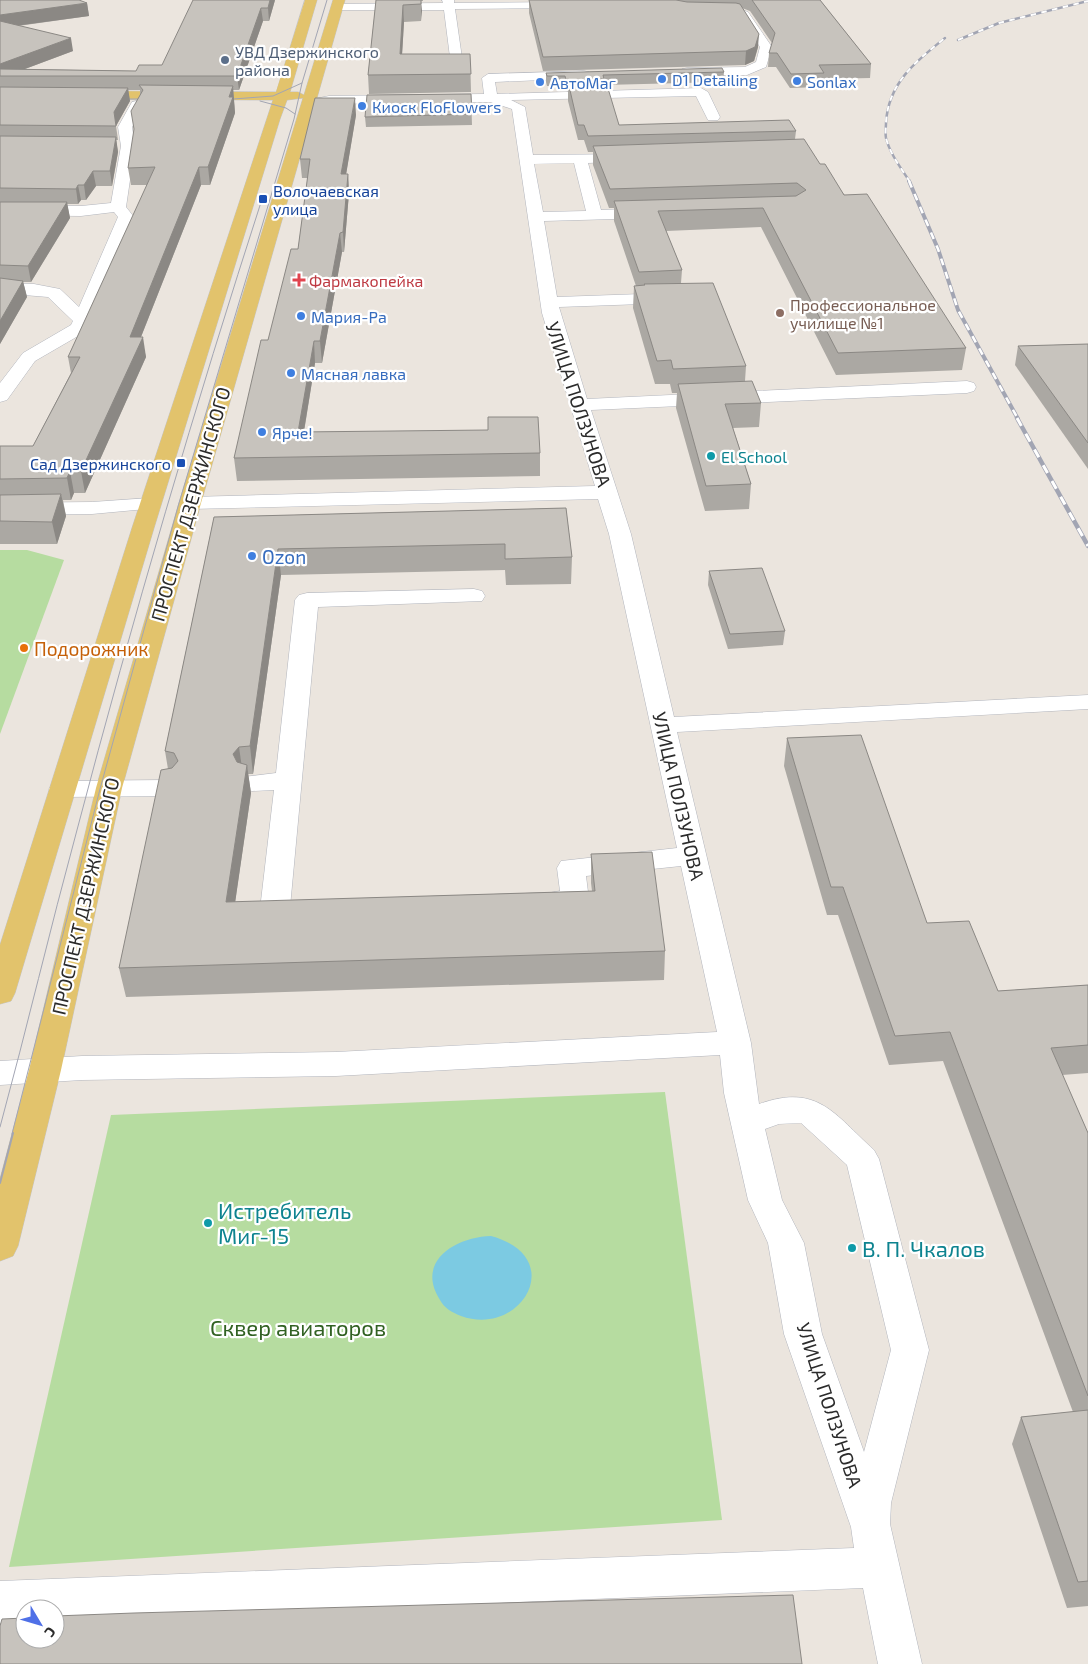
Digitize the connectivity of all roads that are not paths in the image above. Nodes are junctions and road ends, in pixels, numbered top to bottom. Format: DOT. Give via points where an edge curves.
graph roads {
  1 [pos="311,0"];
  2 [pos="448,3"];
  3 [pos="338,4"];
  4 [pos="584,5"];
  5 [pos="722,10"];
  6 [pos="456,65"];
  7 [pos="677,73"];
  8 [pos="598,75"];
  9 [pos="491,98"];
  10 [pos="280,100"];
  11 [pos="315,100"];
  12 [pos="137,105"];
  13 [pos="713,117"];
  14 [pos="647,156"];
  15 [pos="580,158"];
  16 [pos="526,160"];
  17 [pos="118,207"];
  18 [pos="0,210"];
  19 [pos="665,213"];
  20 [pos="595,215"];
  21 [pos="535,217"];
  22 [pos="0,288"];
  23 [pos="683,298"];
  24 [pos="549,302"];
  25 [pos="82,320"];
  26 [pos="29,357"];
  27 [pos="2,363"];
  28 [pos="967,387"];
  29 [pos="0,396"];
  30 [pos="580,405"];
  31 [pos="607,492"];
  32 [pos="190,503"];
  33 [pos="150,504"];
  34 [pos="0,509"];
  35 [pos="474,596"];
  36 [pos="1088,702"];
  37 [pos="664,725"];
  38 [pos="288,780"];
  39 [pos="252,783"];
  40 [pos="109,788"];
  41 [pos="168,788"];
  42 [pos="62,789"];
  43 [pos="693,856"];
  44 [pos="516,904"];
  45 [pos="322,915"];
  46 [pos="0,992"];
  47 [pos="735,1043"];
  48 [pos="45,1070"];
  49 [pos="0,1073"];
  50 [pos="748,1122"];
  51 [pos="0,1246"];
  52 [pos="871,1527"];
  53 [pos="880,1567"];
  54 [pos="0,1602"];
  55 [pos="900,1664"];
  1 -- 10 [label="main road, ПРОСПЕКТ ДЗЕРЖИНСКОГО"];
  2 -- 3 [label="street"];
  2 -- 4 [label="street"];
  2 -- 6 [label="street"];
  3 -- 11 [label="main road, ПРОСПЕКТ ДЗЕРЖИНСКОГО"];
  5 -- 7 [label="street" via="736,10 744,14 766,47 762,64 747,71"];
  8 -- 9 [label="street" via="488,78"];
  9 -- 11 [label="street, УЛИЦА ПОЛЗУНОВА"];
  9 -- 13 [label="street" via="701,92"];
  9 -- 16 [label="street, УЛИЦА ПОЛЗУНОВА" via="518,107"];
  10 -- 11 [label="main road"];
  10 -- 12 [label="main road"];
  10 -- 12 [label="main road" via="79,100"];
  10 -- 33 [label="main road, ПРОСПЕКТ ДЗЕРЖИНСКОГО"];
  11 -- 32 [label="main road, ПРОСПЕКТ ДЗЕРЖИНСКОГО"];
  12 -- 17 [label="street" via="125,127"];
  14 -- 15 [label="street"];
  15 -- 16 [label="street"];
  15 -- 20 [label="street"];
  16 -- 21 [label="street, УЛИЦА ПОЛЗУНОВА"];
  17 -- 18 [label="street" via="82,211"];
  17 -- 25 [label="street" via="126,217"];
  19 -- 20 [label="street"];
  20 -- 21 [label="street"];
  21 -- 24 [label="street, УЛИЦА ПОЛЗУНОВА"];
  22 -- 25 [label="street" via="34,288 54,293"];
  23 -- 24 [label="street"];
  24 -- 30 [label="street, УЛИЦА ПОЛЗУНОВА"];
  25 -- 26 [label="street" via="79,328"];
  26 -- 27 [label="street"];
  26 -- 29 [label="street"];
  28 -- 30 [label="street"];
  30 -- 31 [label="street, УЛИЦА ПОЛЗУНОВА"];
  31 -- 32 [label="street"];
  31 -- 37 [label="street, УЛИЦА ПОЛЗУНОВА" via="620,534"];
  32 -- 33 [label="main road"];
  32 -- 40 [label="main road, ПРОСПЕКТ ДЗЕРЖИНСКОГО"];
  33 -- 34 [label="street"];
  33 -- 42 [label="main road, ПРОСПЕКТ ДЗЕРЖИНСКОГО"];
  35 -- 38 [label="street" via="307,600"];
  36 -- 37 [label="street"];
  37 -- 43 [label="street, УЛИЦА ПОЛЗУНОВА"];
  38 -- 39 [label="street"];
  38 -- 45 [label="street" via="274,918"];
  40 -- 41 [label="street"];
  40 -- 42 [label="street"];
  40 -- 48 [label="main road, ПРОСПЕКТ ДЗЕРЖИНСКОГО"];
  42 -- 46 [label="main road, ПРОСПЕКТ ДЗЕРЖИНСКОГО"];
  43 -- 44 [label="street" via="571,868 575,900"];
  43 -- 47 [label="street, УЛИЦА ПОЛЗУНОВА"];
  47 -- 48 [label="street" via="336,1064"];
  47 -- 50 [label="street, УЛИЦА ПОЛЗУНОВА" via="740,1093"];
  48 -- 49 [label="street"];
  48 -- 51 [label="main road, ПРОСПЕКТ ДЗЕРЖИНСКОГО"];
  50 -- 52 [label="street, УЛИЦА ПОЛЗУНОВА" via="765,1200 786,1243 803,1334"];
  50 -- 52 [label="street" via="777,1111 808,1110 862,1159 910,1350 871,1503"];
  52 -- 53 [label="street, УЛИЦА ПОЛЗУНОВА" via="870,1537"];
  53 -- 54 [label="street"];
  53 -- 55 [label="street, УЛИЦА ПОЛЗУНОВА"];
}
